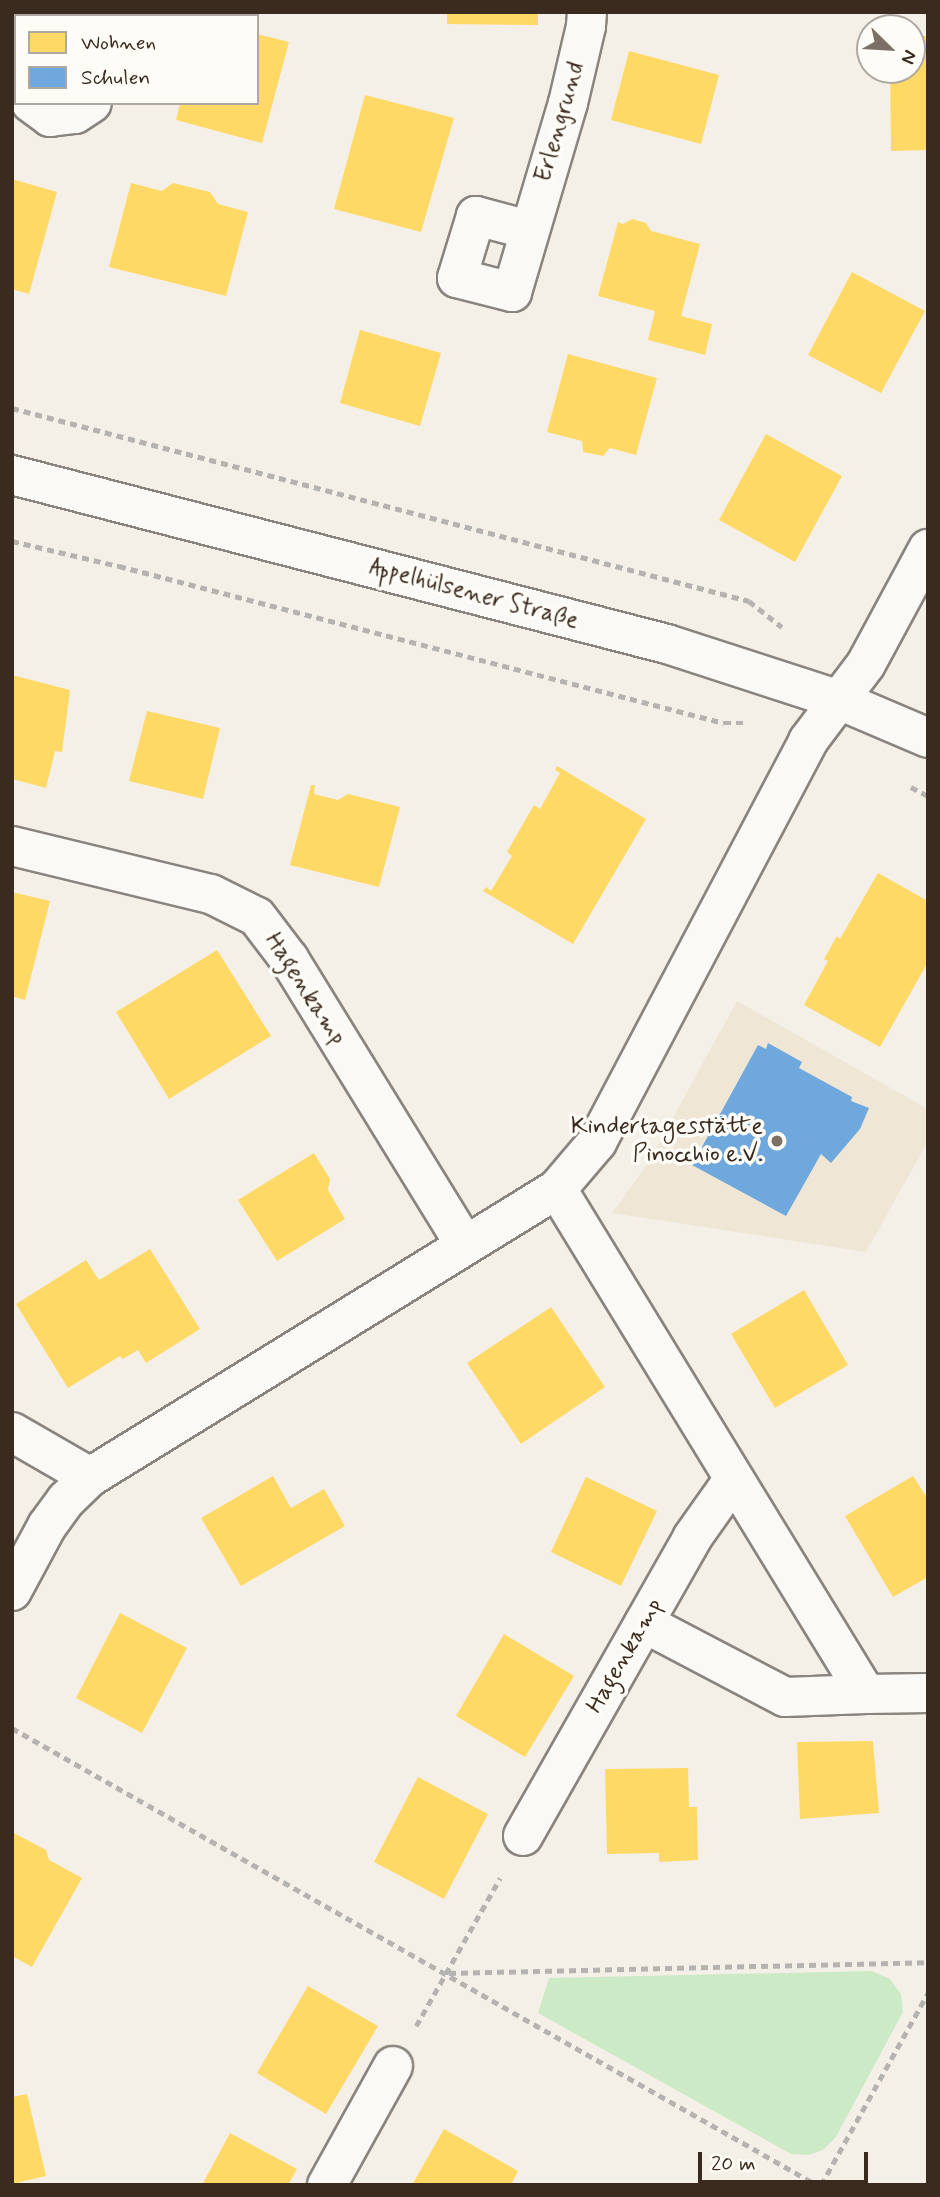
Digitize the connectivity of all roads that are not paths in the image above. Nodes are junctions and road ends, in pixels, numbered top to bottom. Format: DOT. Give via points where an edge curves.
graph roads {
  1 [pos="587,12"];
  2 [pos="35,105"];
  3 [pos="89,105"];
  4 [pos="529,230"];
  5 [pos="12,475"];
  6 [pos="928,549"];
  7 [pos="839,700"];
  8 [pos="928,738"];
  9 [pos="12,846"];
  10 [pos="557,1189"];
  11 [pos="464,1244"];
  12 [pos="12,1432"];
  13 [pos="90,1477"];
  14 [pos="733,1480"];
  15 [pos="12,1591"];
  16 [pos="644,1623"];
  17 [pos="928,1693"];
  18 [pos="866,1695"];
  19 [pos="523,1836"];
  20 [pos="393,2066"];
  21 [pos="327,2185"];
  1 -- 4 [label="street, Erlengrund" via="568,103"];
  2 -- 3 [label="street" via="50,117 75,114"];
  5 -- 7 [label="street, Appelhülsener Straße" via="667,644"];
  6 -- 7 [label="street" via="866,664"];
  7 -- 8 [label="street, Appelhülsener Straße"];
  7 -- 10 [label="street" via="808,741 597,1142"];
  9 -- 11 [label="street, Hagenkamp" via="211,894 257,918 289,959"];
  10 -- 11 [label="street"];
  10 -- 14 [label="street"];
  11 -- 13 [label="street"];
  12 -- 13 [label="street"];
  13 -- 15 [label="street" via="47,1526"];
  14 -- 16 [label="street, Hagenkamp" via="692,1538"];
  14 -- 18 [label="street"];
  16 -- 18 [label="street" via="785,1697"];
  16 -- 19 [label="street, Hagenkamp"];
  17 -- 18 [label="street"];
  20 -- 21 [label="street"];
}
